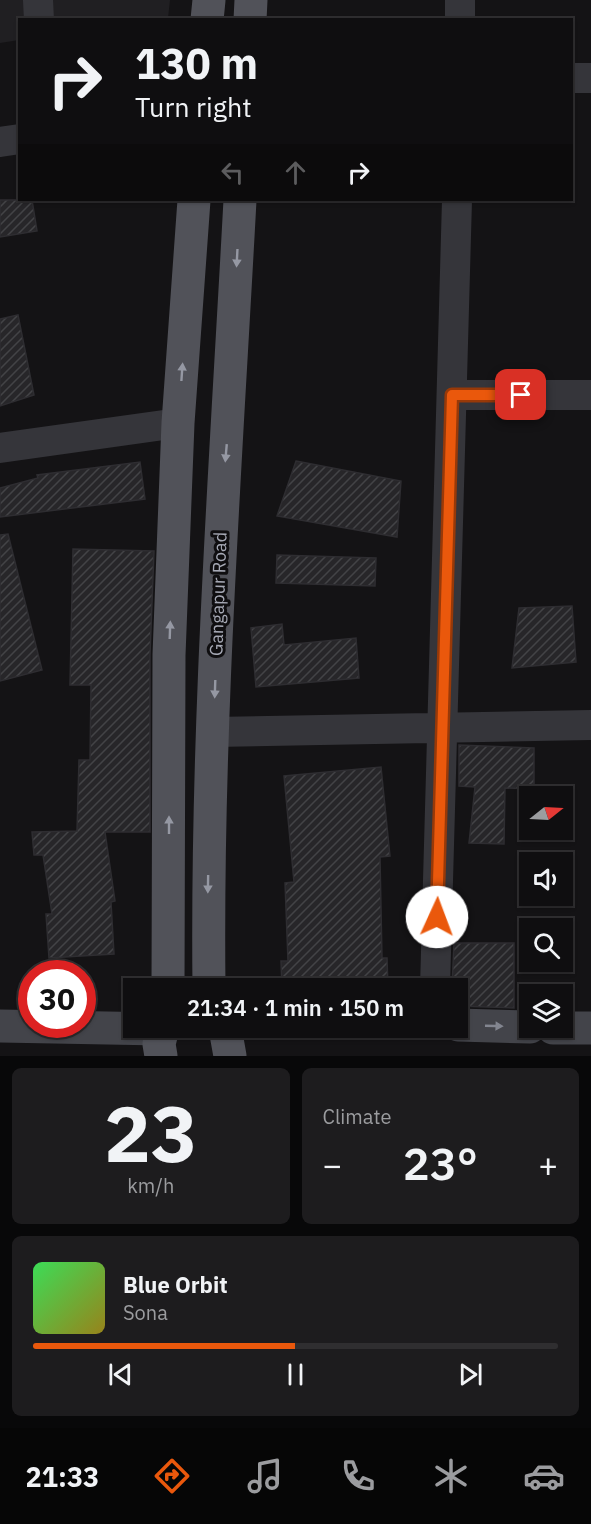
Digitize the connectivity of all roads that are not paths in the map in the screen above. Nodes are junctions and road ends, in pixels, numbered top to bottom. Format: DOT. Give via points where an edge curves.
graph roads {
  1 [pos="38,0"];
  2 [pos="208,0"];
  3 [pos="251,0"];
  4 [pos="460,0"];
  5 [pos="39,18"];
  6 [pos="207,18"];
  7 [pos="250,18"];
  8 [pos="460,18"];
  9 [pos="573,78"];
  10 [pos="591,78"];
  11 [pos="18,139"];
  12 [pos="0,142"];
  13 [pos="194,201"];
  14 [pos="240,201"];
  15 [pos="457,201"];
  16 [pos="452,395"];
  17 [pos="591,395"];
  18 [pos="178,423"];
  19 [pos="0,448"];
  20 [pos="591,725"];
  21 [pos="442,726"];
  22 [pos="213,732"];
  23 [pos="168,978"];
  24 [pos="209,978"];
  25 [pos="435,978"];
  26 [pos="468,1025"];
  27 [pos="0,1026"];
  28 [pos="519,1027"];
  29 [pos="573,1028"];
  30 [pos="591,1028"];
  31 [pos="123,1034"];
  32 [pos="227,1038"];
  33 [pos="230,1056"];
  1 -- 5 [label="street"];
  2 -- 6 [label="main road"];
  3 -- 7 [label="main road"];
  4 -- 8 [label="street"];
  9 -- 10 [label="street"];
  11 -- 12 [label="street"];
  18 -- 13 [label="main road, one-way"];
  14 -- 22 [label="main road, Gangapur Road, one-way" via="221,510"];
  15 -- 16 [label="street"];
  16 -- 17 [label="street"];
  16 -- 21 [label="street"];
  18 -- 19 [label="street"];
  23 -- 18 [label="main road, one-way" via="170,655"];
  20 -- 21 [label="street"];
  21 -- 22 [label="street"];
  21 -- 25 [label="street"];
  22 -- 24 [label="main road, Gangapur Road, one-way"];
  26 -- 28 [label="street, one-way"];
  27 -- 31 [label="street"];
  29 -- 30 [label="street"];
  32 -- 33 [label="main road"];
}
